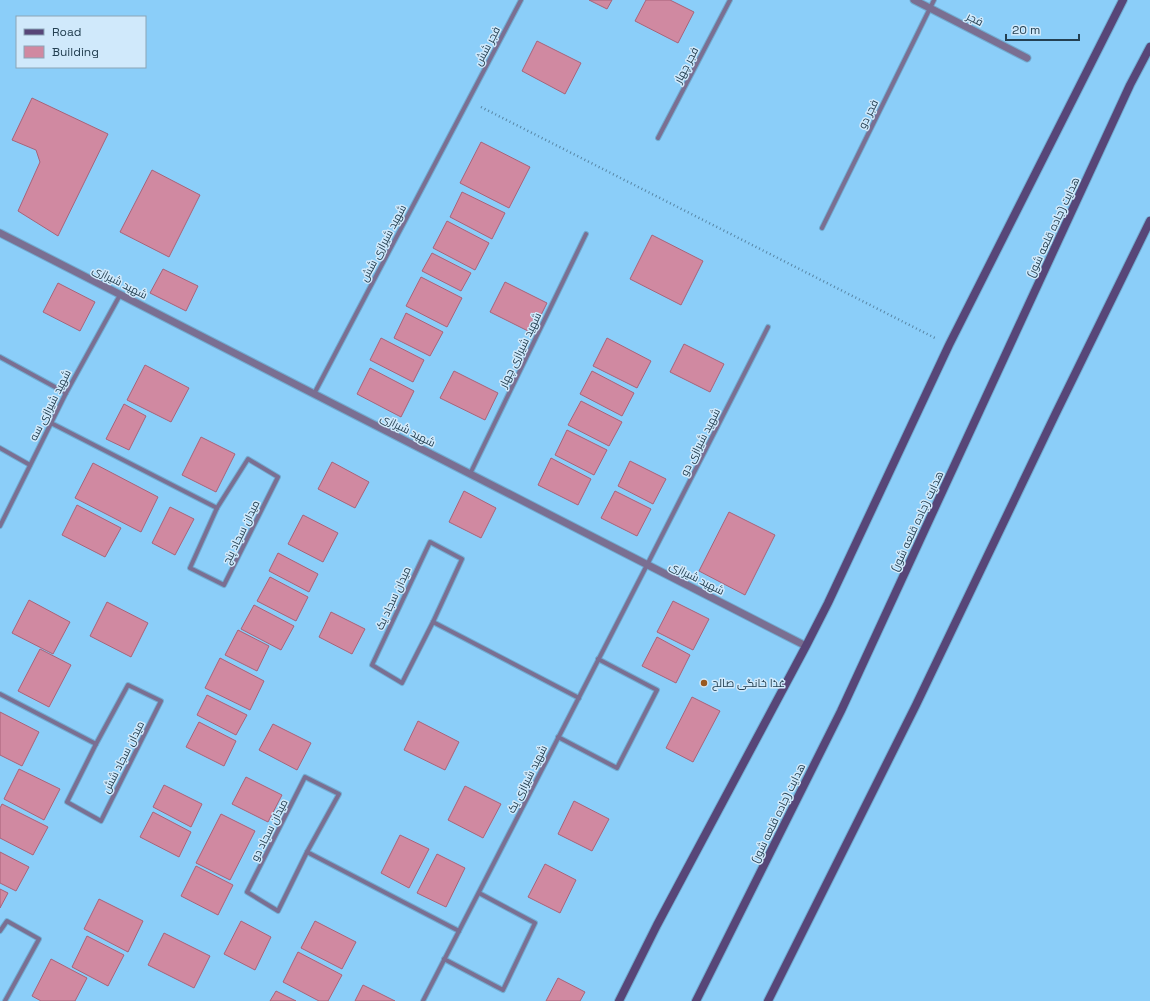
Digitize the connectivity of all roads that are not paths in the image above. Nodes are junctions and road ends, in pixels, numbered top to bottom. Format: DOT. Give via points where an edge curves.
graph roads {
  1 [pos="521,0"];
  2 [pos="730,0"];
  3 [pos="914,0"];
  4 [pos="934,0"];
  5 [pos="1123,0"];
  6 [pos="930,8"];
  7 [pos="1150,47"];
  8 [pos="1027,58"];
  9 [pos="468,101"];
  10 [pos="658,138"];
  11 [pos="1150,221"];
  12 [pos="822,228"];
  13 [pos="0,233"];
  14 [pos="586,234"];
  15 [pos="120,294"];
  16 [pos="768,327"];
  17 [pos="0,357"];
  18 [pos="66,393"];
  19 [pos="314,394"];
  20 [pos="51,423"];
  21 [pos="0,448"];
  22 [pos="30,465"];
  23 [pos="470,474"];
  24 [pos="217,508"];
  25 [pos="0,526"];
  26 [pos="647,565"];
  27 [pos="433,622"];
  28 [pos="806,646"];
  29 [pos="598,660"];
  30 [pos="0,694"];
  31 [pos="578,698"];
  32 [pos="558,737"];
  33 [pos="96,744"];
  34 [pos="307,852"];
  35 [pos="479,893"];
  36 [pos="0,931"];
  37 [pos="459,931"];
  38 [pos="444,959"];
  39 [pos="5,1001"];
  40 [pos="423,1001"];
  41 [pos="619,1001"];
  42 [pos="696,1001"];
  43 [pos="768,1001"];
  1 -- 9 [label="street, فجر شش"];
  2 -- 10 [label="street, فجر چهار"];
  3 -- 6 [label="street, فجر"];
  4 -- 6 [label="street, فجر دو"];
  5 -- 28 [label="main road" via="950,345"];
  6 -- 8 [label="street, فجر"];
  6 -- 12 [label="street, فجر دو"];
  7 -- 42 [label="main road, هدایت (جاده قلعه شور)" via="1130,85 841,711"];
  9 -- 19 [label="street, شهید شیرازی شش"];
  11 -- 43 [label="main road" via="916,705"];
  13 -- 15 [label="street, شهید شیرازی"];
  14 -- 23 [label="street, شهید شیرازی چهار"];
  15 -- 18 [label="street, شهید شیرازی سه"];
  15 -- 19 [label="street, شهید شیرازی"];
  16 -- 26 [label="street, شهید شیرازی دو"];
  17 -- 18 [label="street"];
  18 -- 20 [label="street, شهید شیرازی سه"];
  19 -- 23 [label="street, شهید شیرازی"];
  20 -- 22 [label="street, شهید شیرازی سه"];
  20 -- 24 [label="street"];
  21 -- 22 [label="street"];
  22 -- 25 [label="street, شهید شیرازی سه"];
  23 -- 26 [label="street, شهید شیرازی"];
  24 -- 24 [label="street, میدان سجاد پنج" via="190,568 224,585 278,477 248,459"];
  26 -- 28 [label="street, شهید شیرازی"];
  26 -- 29 [label="street, شهید شیرازی یک"];
  27 -- 27 [label="street, میدان سجاد یک" via="402,683 372,665 430,542 462,559"];
  27 -- 31 [label="street"];
  28 -- 41 [label="main road"];
  29 -- 31 [label="street, شهید شیرازی یک"];
  29 -- 32 [label="street" via="658,690 617,768"];
  30 -- 33 [label="street"];
  31 -- 32 [label="street, شهید شیرازی یک"];
  32 -- 35 [label="street, شهید شیرازی یک"];
  33 -- 33 [label="street, میدان سجاد شش" via="67,802 101,821 161,701 128,685"];
  34 -- 34 [label="street, میدان سجاد دو" via="278,910 247,892 305,777 339,794"];
  34 -- 37 [label="street"];
  35 -- 37 [label="street, شهید شیرازی یک"];
  35 -- 38 [label="street" via="535,923 504,990"];
  36 -- 39 [label="street" via="7,921 39,939"];
  37 -- 38 [label="street, شهید شیرازی یک"];
  38 -- 40 [label="street, شهید شیرازی یک"];
}
